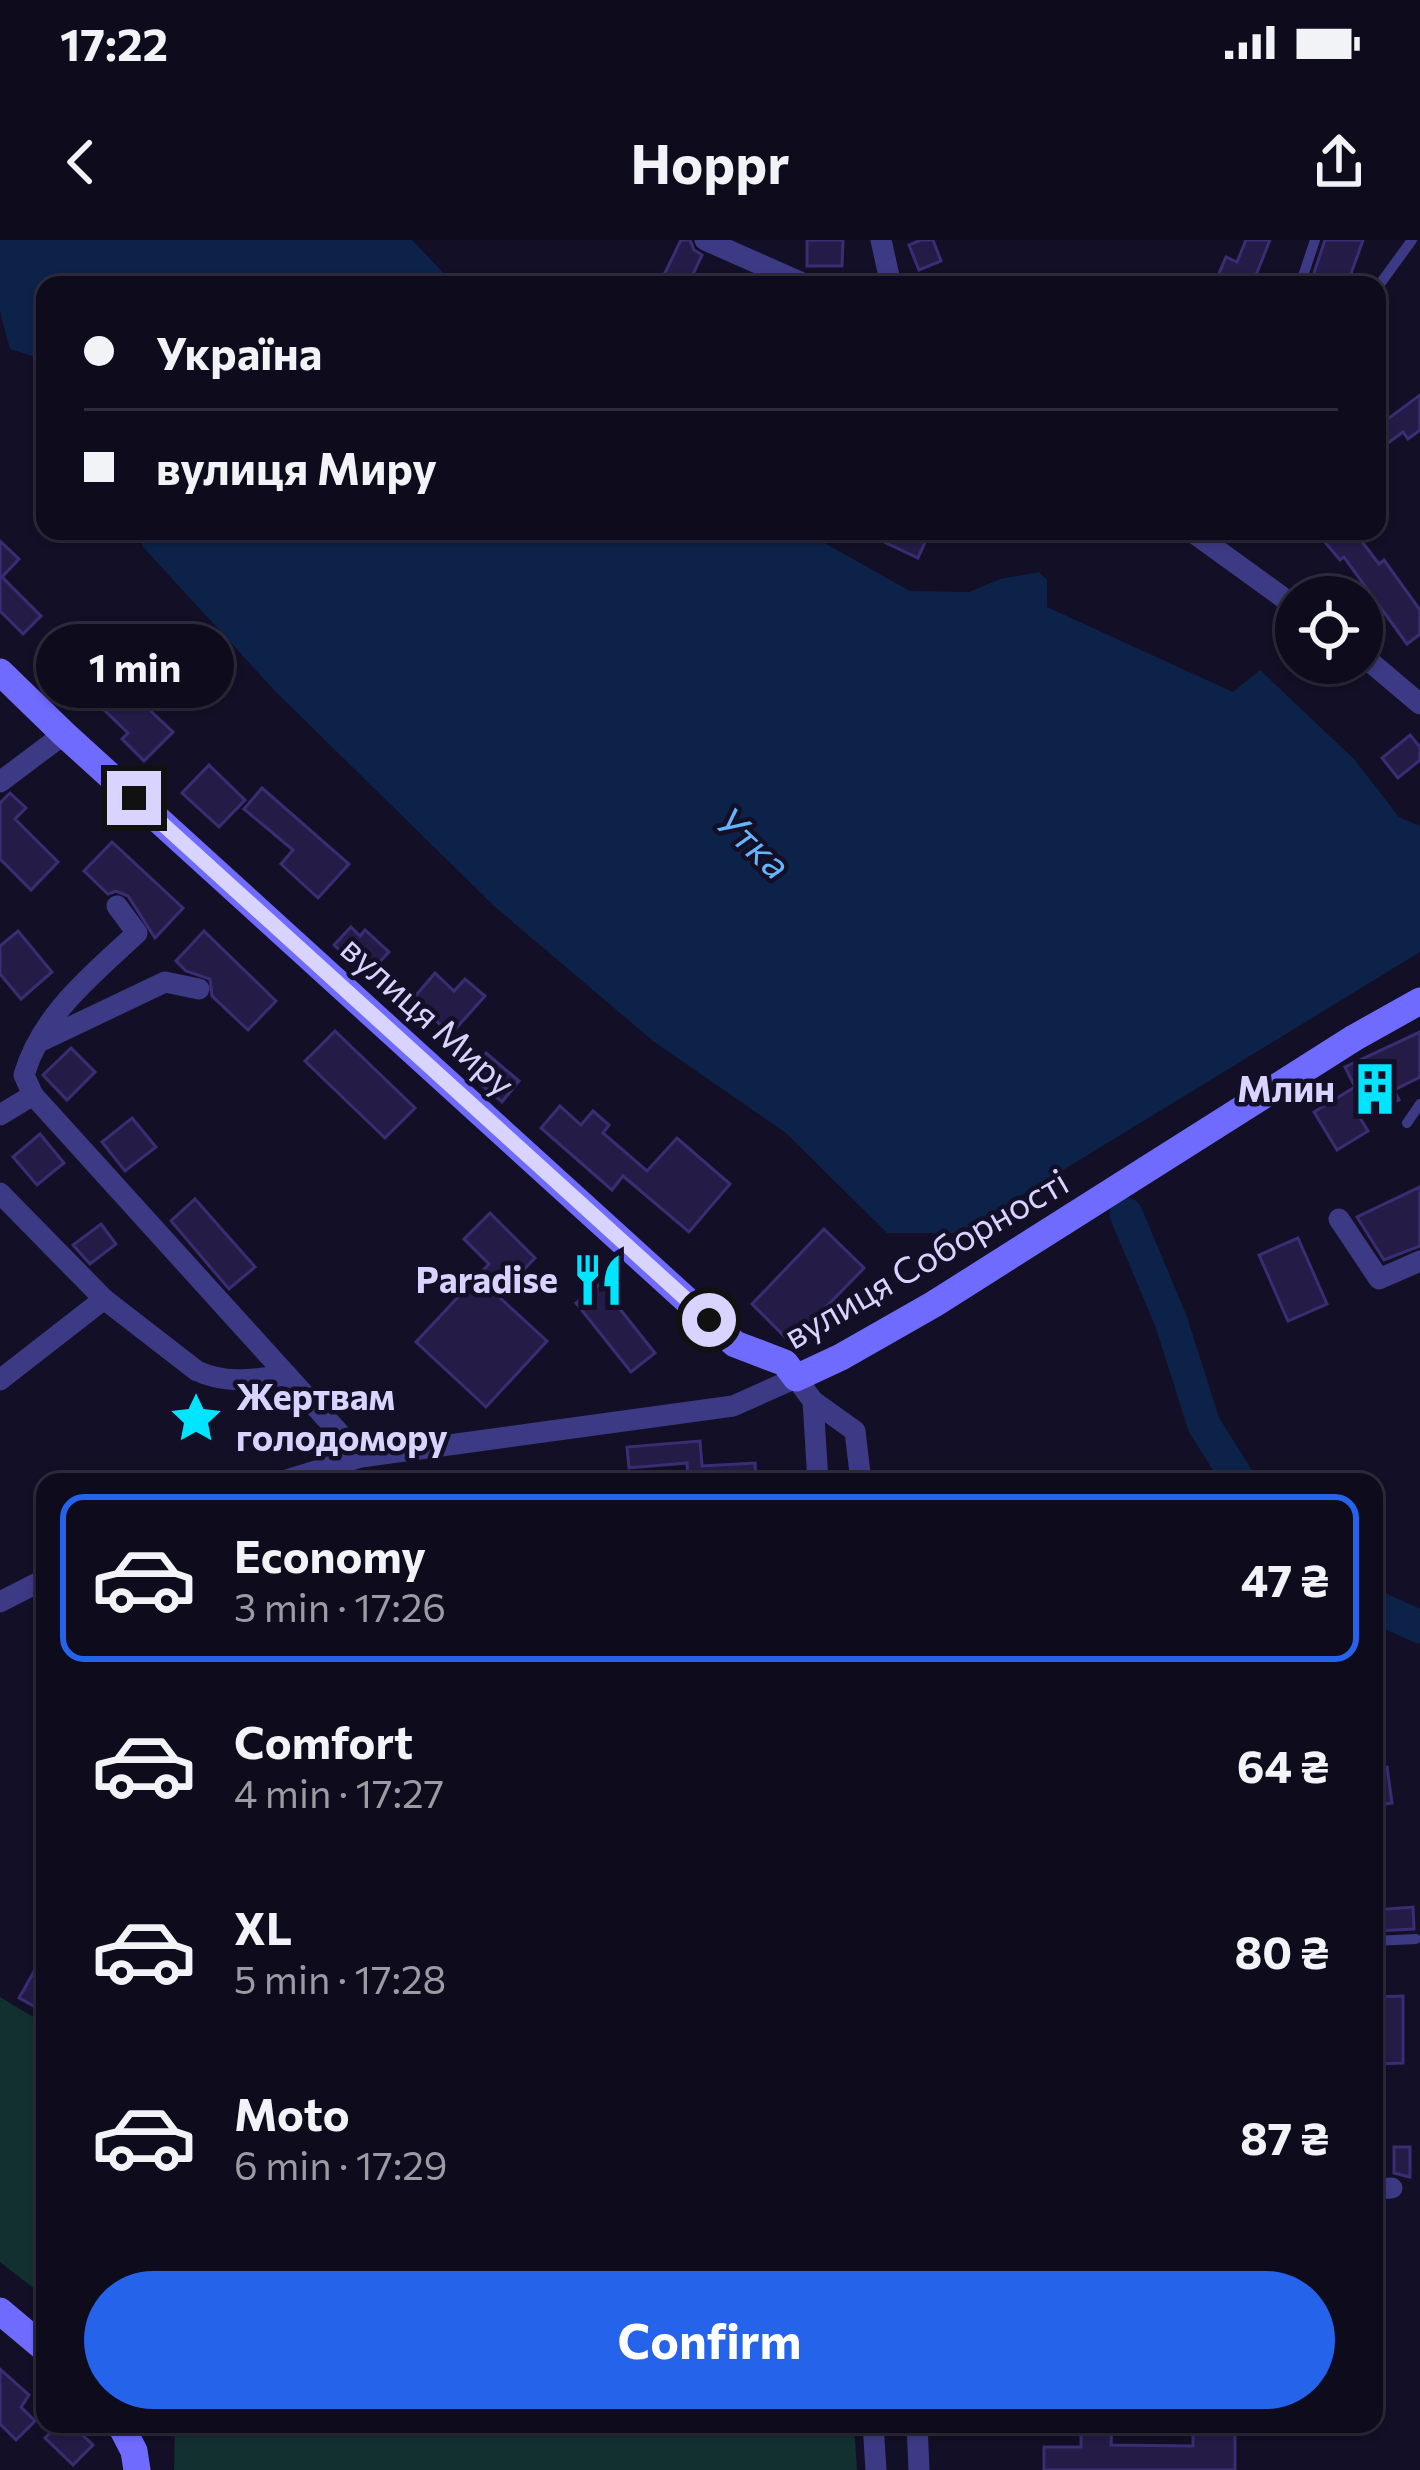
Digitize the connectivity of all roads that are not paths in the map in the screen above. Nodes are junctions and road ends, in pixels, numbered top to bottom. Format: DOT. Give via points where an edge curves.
graph roads {
  1 [pos="705,240"];
  2 [pos="881,240"];
  3 [pos="1315,240"];
  4 [pos="1412,240"];
  5 [pos="787,276"];
  6 [pos="889,276"];
  7 [pos="1303,276"];
  8 [pos="1386,276"];
  9 [pos="1203,540"];
  10 [pos="1275,592"];
  11 [pos="0,671"];
  12 [pos="1383,673"];
  13 [pos="1420,704"];
  14 [pos="64,734"];
  15 [pos="0,782"];
  16 [pos="118,906"];
  17 [pos="199,989"];
  18 [pos="1420,1001"];
  19 [pos="33,1045"];
  20 [pos="33,1095"];
  21 [pos="1420,1104"];
  22 [pos="0,1115"];
  23 [pos="1407,1123"];
  24 [pos="0,1193"];
  25 [pos="1340,1220"];
  26 [pos="1420,1261"];
  27 [pos="104,1299"];
  28 [pos="287,1375"];
  29 [pos="796,1378"];
  30 [pos="0,1380"];
  31 [pos="813,1401"];
  32 [pos="361,1457"];
  33 [pos="309,1473"];
  34 [pos="817,1473"];
  35 [pos="860,1473"];
  36 [pos="36,1584"];
  37 [pos="0,1602"];
  38 [pos="1416,1939"];
  39 [pos="1383,1941"];
  40 [pos="0,2312"];
  41 [pos="36,2342"];
  42 [pos="125,2433"];
  43 [pos="874,2433"];
  44 [pos="917,2433"];
  45 [pos="137,2470"];
  46 [pos="876,2470"];
  47 [pos="919,2470"];
  1 -- 5 [label="street"];
  2 -- 6 [label="street"];
  3 -- 7 [label="lane"];
  4 -- 8 [label="lane"];
  9 -- 10 [label="street"];
  11 -- 14 [label="main road, вулиця Миру"];
  12 -- 13 [label="street"];
  14 -- 15 [label="street"];
  14 -- 29 [label="main road, вулиця Миру" via="734,1344 785,1363"];
  16 -- 19 [label="street" via="137,933 66,1000"];
  17 -- 19 [label="street" via="164,982"];
  18 -- 29 [label="main road, вулиця Соборності" via="934,1304"];
  19 -- 20 [label="street" via="24,1076"];
  20 -- 22 [label="street"];
  20 -- 28 [label="street"];
  21 -- 23 [label="lane"];
  24 -- 27 [label="street"];
  25 -- 26 [label="street" via="1379,1279"];
  27 -- 28 [label="street" via="214,1379"];
  27 -- 30 [label="street"];
  28 -- 32 [label="street"];
  29 -- 31 [label="street, вулиця Миру"];
  29 -- 32 [label="street, вулиця Соборності" via="733,1406"];
  31 -- 34 [label="street"];
  31 -- 35 [label="street, вулиця Миру" via="855,1431"];
  32 -- 33 [label="street, вулиця Соборності"];
  36 -- 37 [label="street"];
  38 -- 39 [label="lane"];
  40 -- 41 [label="main road"];
  42 -- 45 [label="main road"];
  43 -- 46 [label="street"];
  44 -- 47 [label="street"];
}
